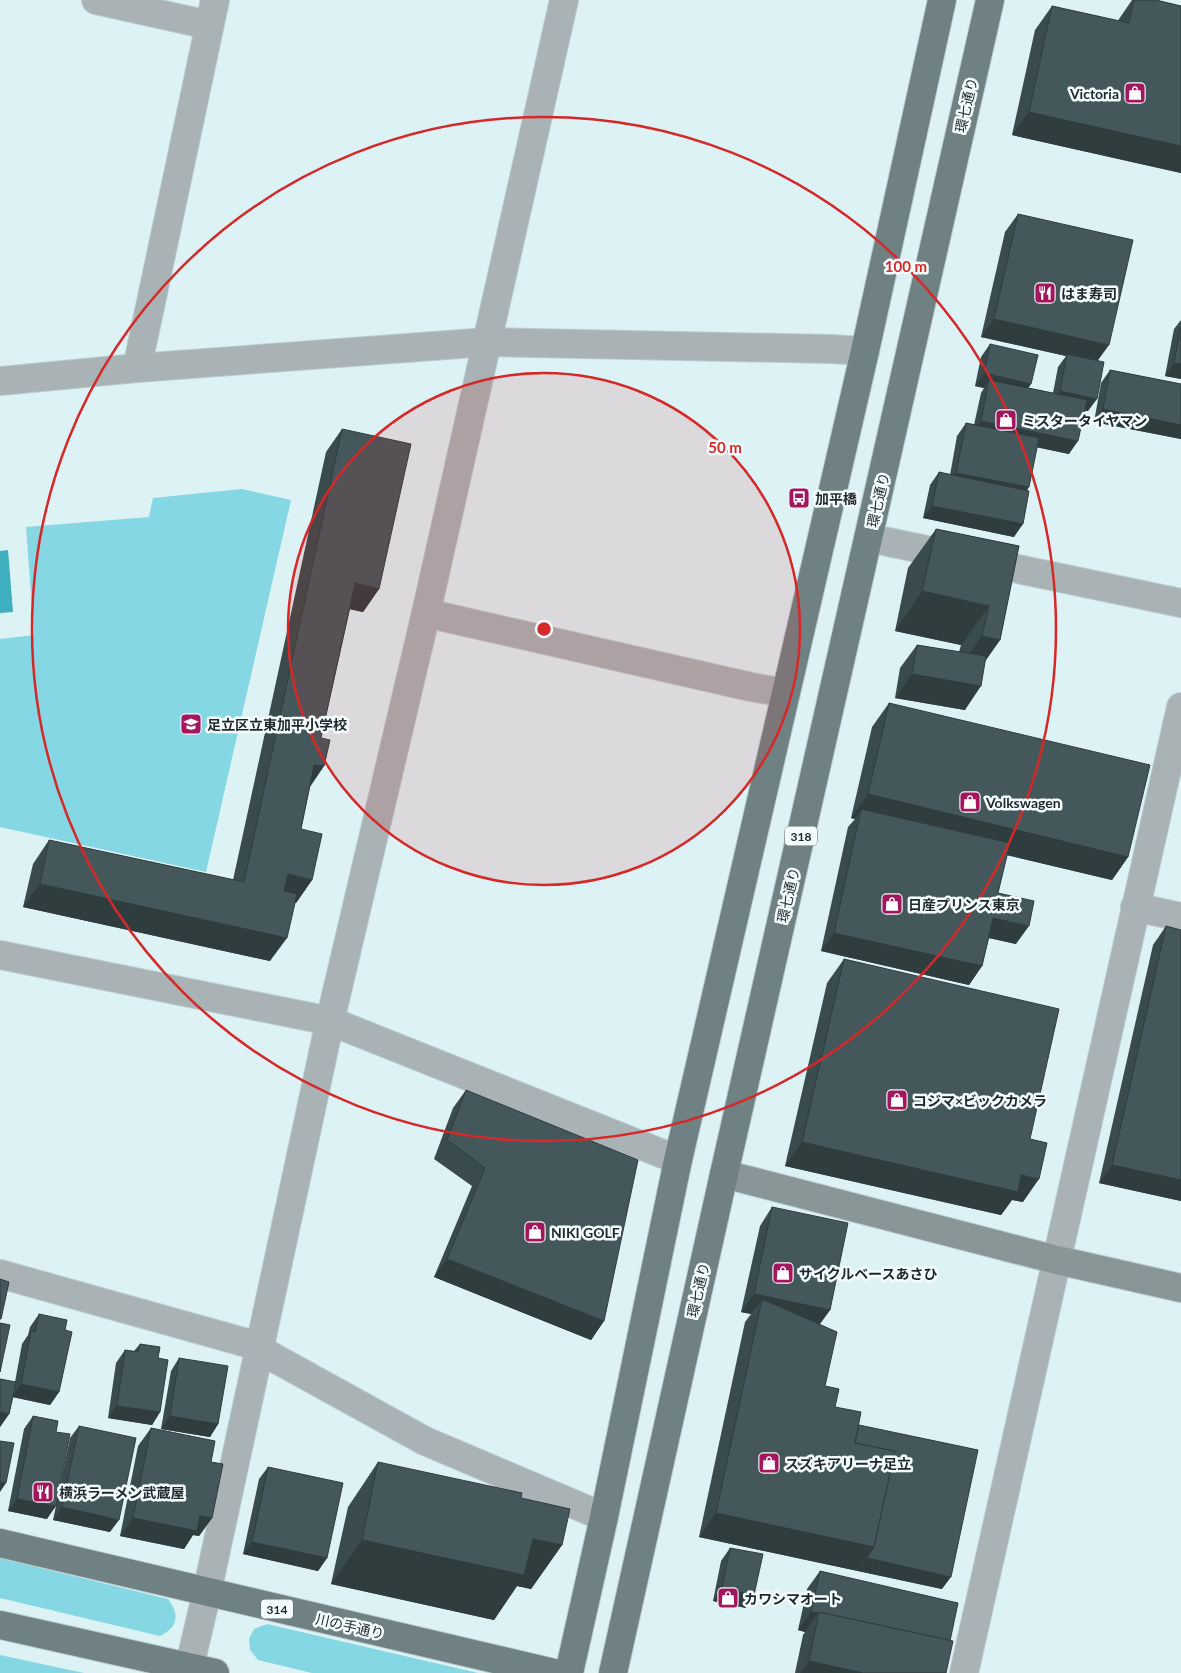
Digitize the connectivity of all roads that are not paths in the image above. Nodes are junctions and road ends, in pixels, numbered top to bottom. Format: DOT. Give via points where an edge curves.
graph roads {
  1 [pos="96,0"];
  2 [pos="564,0"];
  3 [pos="942,0"];
  4 [pos="990,0"];
  5 [pos="212,12"];
  6 [pos="488,342"];
  7 [pos="865,352"];
  8 [pos="137,368"];
  9 [pos="0,381"];
  10 [pos="869,538"];
  11 [pos="1181,603"];
  12 [pos="426,613"];
  13 [pos="786,693"];
  14 [pos="1181,707"];
  15 [pos="1135,907"];
  16 [pos="1181,917"];
  17 [pos="0,955"];
  18 [pos="330,1021"];
  19 [pos="678,1160"];
  20 [pos="724,1174"];
  21 [pos="1057,1260"];
  22 [pos="0,1274"];
  23 [pos="1181,1288"];
  24 [pos="259,1349"];
  25 [pos="604,1517"];
  26 [pos="0,1543"];
  27 [pos="207,1592"];
  28 [pos="0,1625"];
  29 [pos="198,1671"];
  30 [pos="554,1673"];
  31 [pos="569,1673"];
  32 [pos="613,1673"];
  33 [pos="964,1673"];
  1 -- 5 [label="street"];
  2 -- 6 [label="street"];
  3 -- 7 [label="main road"];
  4 -- 10 [label="main road, 環七通り / 318"];
  5 -- 8 [label="street"];
  6 -- 7 [label="street"];
  6 -- 8 [label="street"];
  6 -- 12 [label="street"];
  7 -- 13 [label="main road"];
  8 -- 9 [label="street"];
  10 -- 11 [label="street"];
  10 -- 20 [label="main road, 環七通り / 318"];
  12 -- 13 [label="street"];
  12 -- 18 [label="street"];
  13 -- 19 [label="main road"];
  14 -- 15 [label="street"];
  15 -- 16 [label="street"];
  15 -- 21 [label="street"];
  17 -- 18 [label="street"];
  18 -- 19 [label="street"];
  18 -- 24 [label="street"];
  19 -- 25 [label="main road"];
  20 -- 21 [label="street"];
  20 -- 32 [label="main road, 環七通り / 318"];
  21 -- 23 [label="street"];
  21 -- 33 [label="street"];
  22 -- 24 [label="street"];
  24 -- 25 [label="street" via="424,1441"];
  24 -- 27 [label="street"];
  25 -- 31 [label="main road"];
  26 -- 27 [label="main road, 川の手通り / 314"];
  27 -- 29 [label="street"];
  27 -- 30 [label="main road, 川の手通り / 314"];
  28 -- 29 [label="main road"];
}
